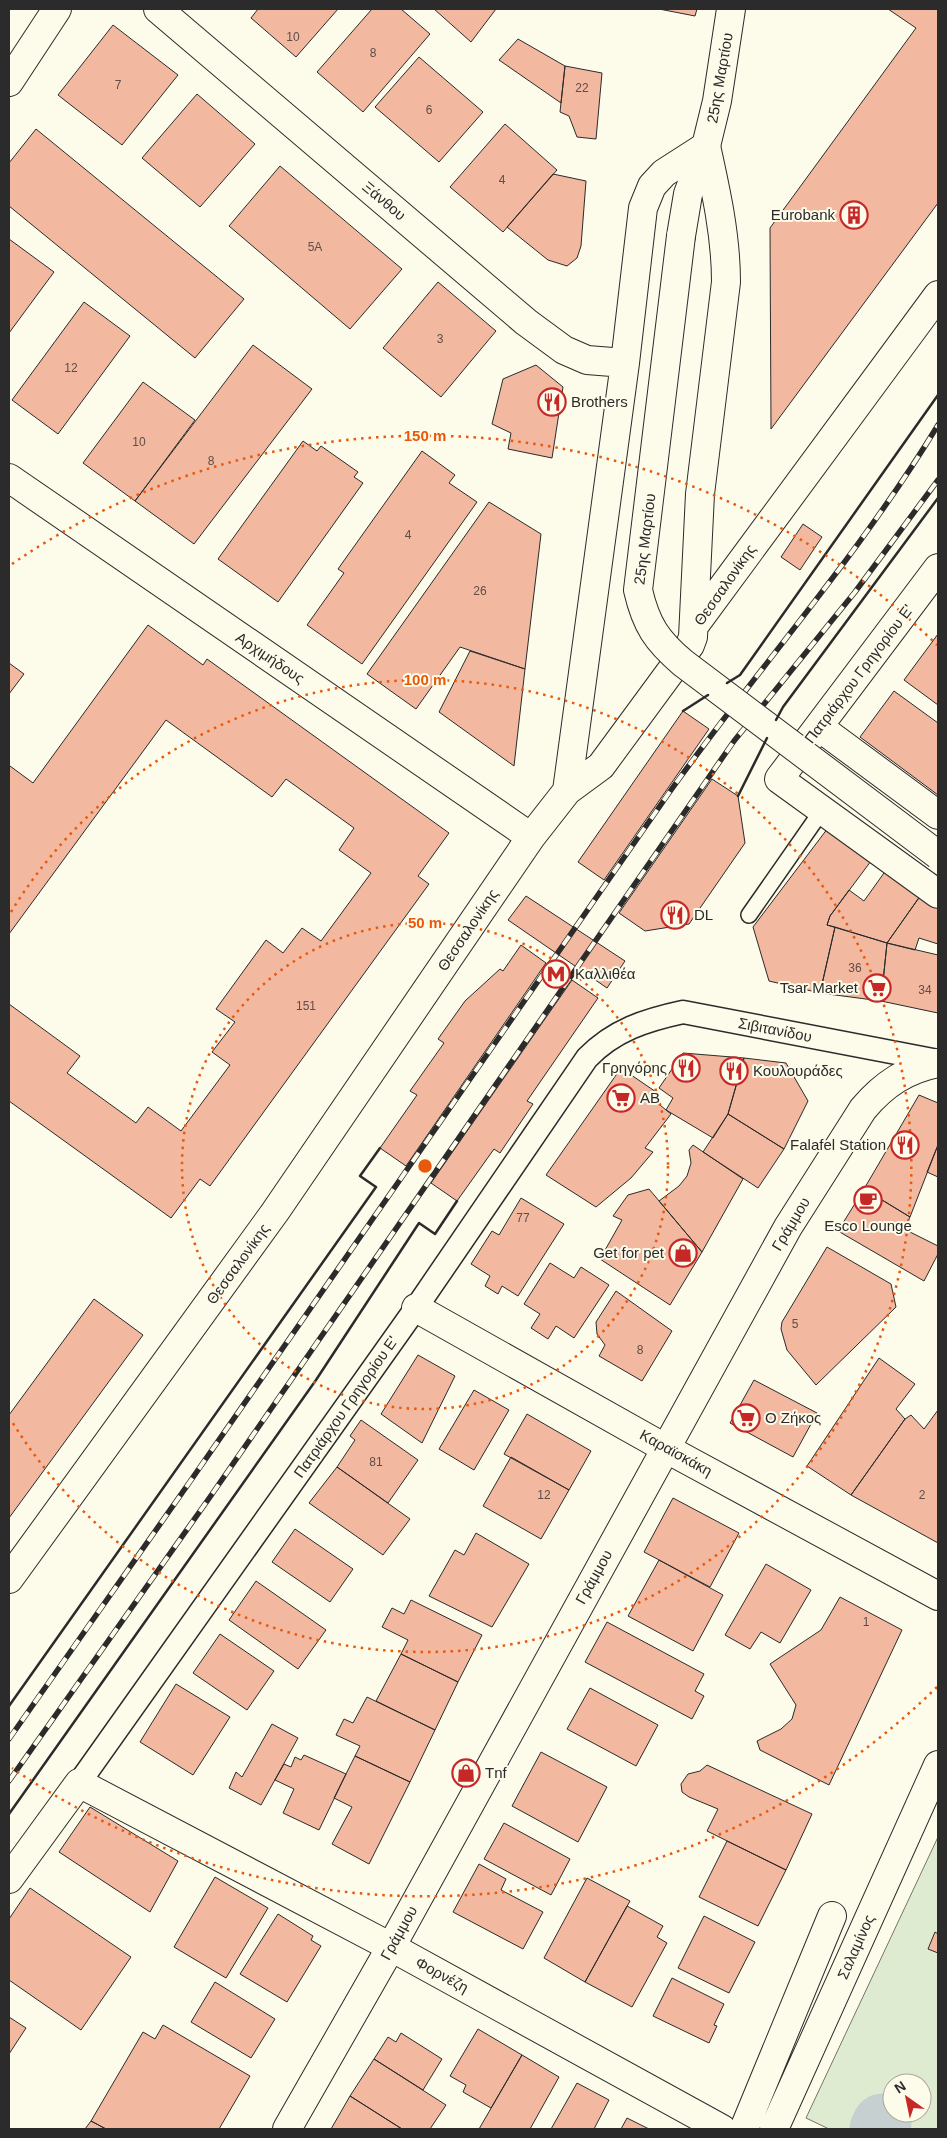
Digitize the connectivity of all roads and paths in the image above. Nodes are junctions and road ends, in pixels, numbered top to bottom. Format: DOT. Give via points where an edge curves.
graph roads {
  1 [pos="57,9"];
  2 [pos="158,9"];
  3 [pos="731,9"];
  4 [pos="9,82"];
  5 [pos="706,146"];
  6 [pos="938,295"];
  7 [pos="625,363"];
  8 [pos="9,478"];
  9 [pos="938,568"];
  10 [pos="694,626"];
  11 [pos="819,727"];
  12 [pos="567,791"];
  13 [pos="823,809"];
  14 [pos="938,815"];
  15 [pos="531,837"];
  16 [pos="938,855"];
  17 [pos="938,894"];
  18 [pos="749,914"];
  19 [pos="615,1034"];
  20 [pos="938,1062"];
  21 [pos="416,1308"];
  22 [pos="665,1448"];
  23 [pos="9,1579"];
  24 [pos="938,1596"];
  25 [pos="938,1765"];
  26 [pos="80,1784"];
  27 [pos="9,1879"];
  28 [pos="832,1916"];
  29 [pos="391,1947"];
  30 [pos="287,2129"];
  31 [pos="722,2129"];
  32 [pos="744,2129"];
  33 [pos="774,2129"];
  1 -- 4 [label="street"];
  2 -- 7 [label="street, Ξάνθου" via="526,322 564,350 587,360"];
  3 -- 5 [label="street, 25ης Μαρτίου" via="717,101"];
  5 -- 7 [label="street" via="664,173 652,186 643,208"];
  5 -- 10 [label="street, 25ης Μαρτίου" via="722,220 726,282 700,494"];
  5 -- 16 [label="street, 25ης Μαρτίου, bridge" via="688,194 681,236 638,590 648,622 662,645 683,663"];
  6 -- 10 [label="street, Θεσσαλονίκης"];
  7 -- 12 [label="street"];
  8 -- 15 [label="street, Αρχιμήδους"];
  9 -- 11 [label="street, Πατριάρχου Γρηγορίου Ε'"];
  10 -- 12 [label="street, Θεσσαλονίκης" via="690,645 601,766"];
  11 -- 13 [label="street, Πατριάρχου Γρηγορίου Ε'" via="779,779"];
  11 -- 14 [label="street"];
  12 -- 15 [label="street, Θεσσαλονίκης"];
  13 -- 17 [label="street"];
  13 -- 18 [label="lane"];
  15 -- 23 [label="street, Θεσσαλονίκης" via="275,1212"];
  19 -- 20 [label="street, Σιβιτανίδου" via="645,1020 683,1012"];
  19 -- 21 [label="street, Πατριάρχου Γρηγορίου Ε'" via="587,1058"];
  20 -- 22 [label="street, Γράμμου" via="912,1070 892,1081 863,1109 788,1227"];
  21 -- 22 [label="street, Καραϊσκάκη"];
  21 -- 26 [label="street, Πατριάρχου Γρηγορίου Ε'"];
  22 -- 24 [label="street, Καραϊσκάκη"];
  22 -- 29 [label="street, Γράμμου"];
  25 -- 33 [label="street, Σαλαμίνος"];
  26 -- 27 [label="street"];
  26 -- 29 [label="street, Φορνέζη"];
  28 -- 32 [label="street"];
  29 -- 30 [label="street, Γράμμου"];
  29 -- 31 [label="street, Φορνέζη"];
}
